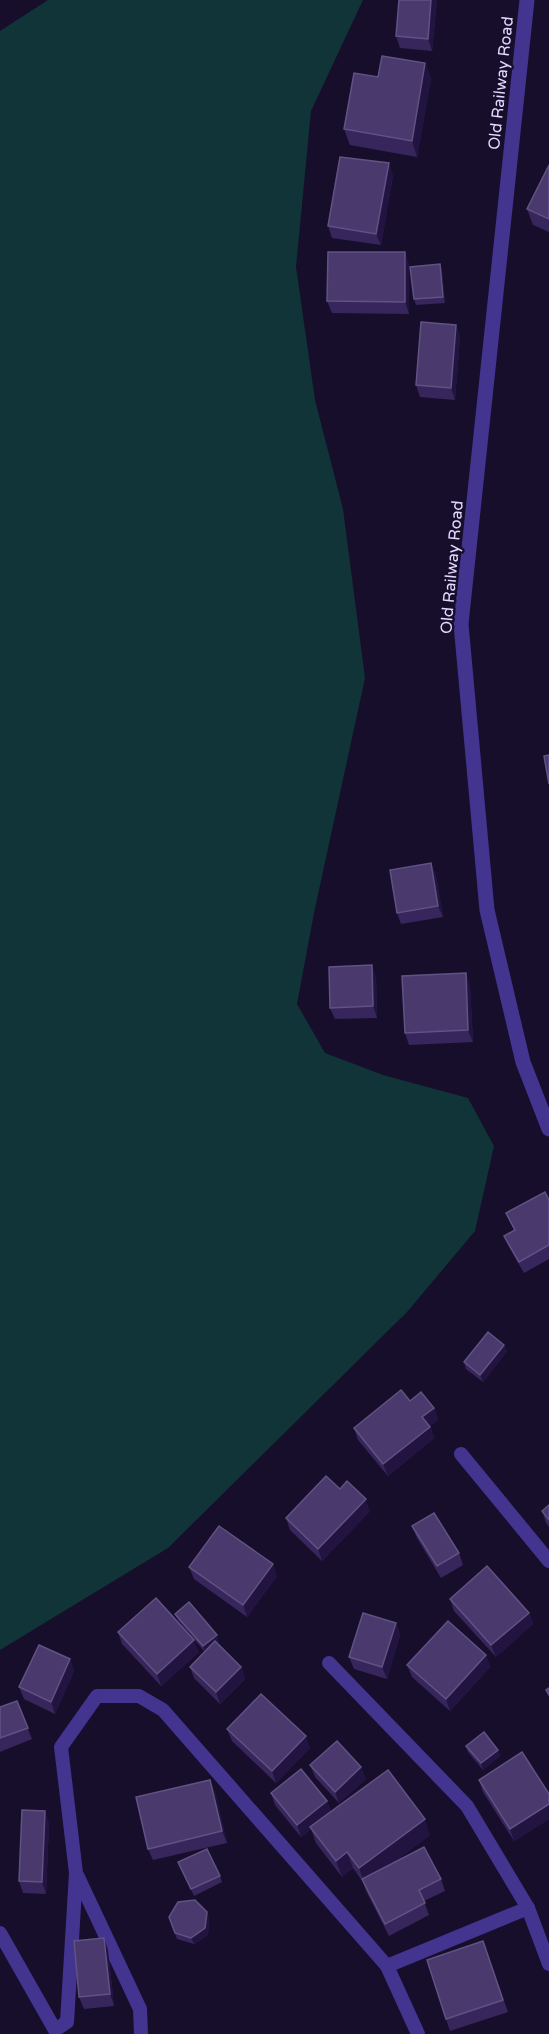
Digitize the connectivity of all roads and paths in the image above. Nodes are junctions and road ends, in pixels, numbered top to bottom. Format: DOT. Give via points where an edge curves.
graph roads {
  1 [pos="527,0"];
  2 [pos="549,1129"];
  3 [pos="461,1454"];
  4 [pos="549,1561"];
  5 [pos="329,1663"];
  6 [pos="76,1873"];
  7 [pos="528,1908"];
  8 [pos="0,1933"];
  9 [pos="549,1964"];
  10 [pos="387,1966"];
  11 [pos="141,2034"];
  12 [pos="418,2034"];
  1 -- 2 [label="street, Old Railway Road" via="461,624 487,910 523,1062"];
  3 -- 4 [label="lane"];
  5 -- 7 [label="lane" via="467,1806"];
  6 -- 8 [label="lane" via="67,2022 55,2030"];
  6 -- 10 [label="lane" via="61,1747 97,1696 139,1696 163,1710"];
  6 -- 11 [label="lane" via="140,2009"];
  7 -- 9 [label="lane"];
  7 -- 10 [label="lane"];
  10 -- 12 [label="lane"];
}
